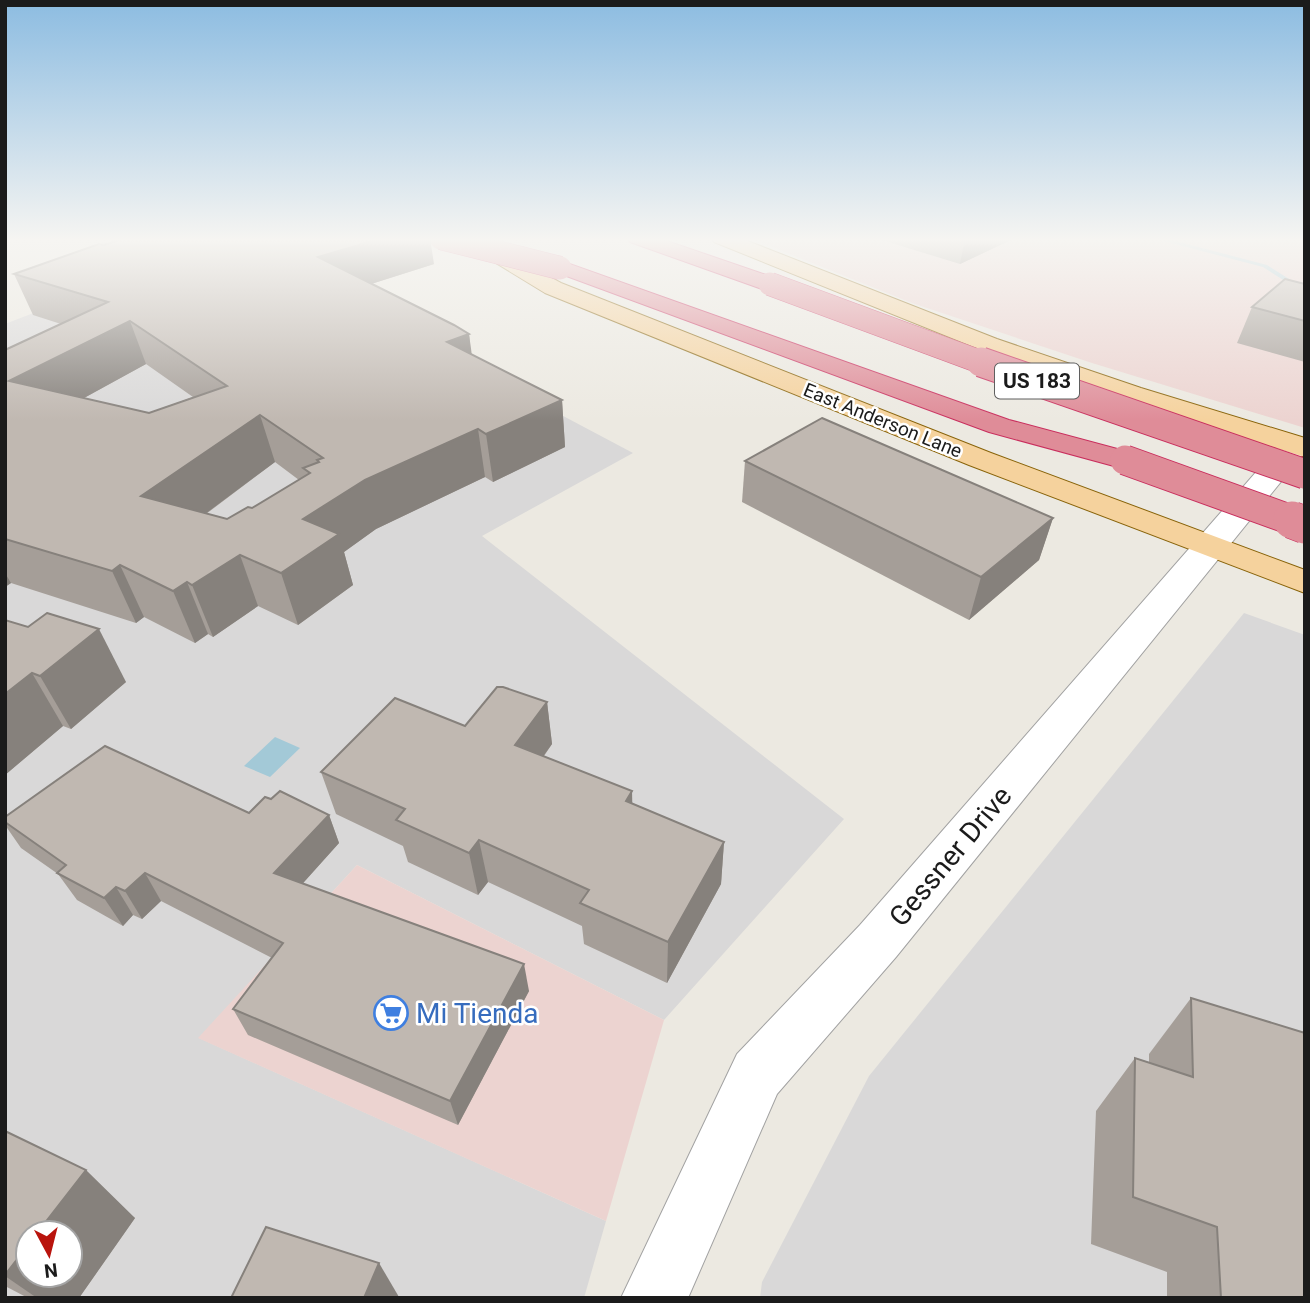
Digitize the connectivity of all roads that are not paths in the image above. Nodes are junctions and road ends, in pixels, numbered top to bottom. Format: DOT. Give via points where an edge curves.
graph roads {
  1 [pos="580,299"];
  2 [pos="646,299"];
  3 [pos="710,299"];
  4 [pos="810,299"];
  5 [pos="873,299"];
  6 [pos="1302,456"];
  7 [pos="1125,460"];
  8 [pos="1305,525"];
  9 [pos="1209,547"];
  10 [pos="1305,582"];
  11 [pos="654,1298"];
  1 -- 9 [label="main road, East Anderson Lane"];
  2 -- 7 [label="highway" via="999,426"];
  3 -- 7 [label="highway, US 183"];
  4 -- 6 [label="highway, US 183, bridge" via="952,352"];
  5 -- 6 [label="main road"];
  6 -- 9 [label="street, Gessner Drive"];
  7 -- 8 [label="highway, US 183, bridge"];
  9 -- 10 [label="main road, East Anderson Lane"];
  9 -- 11 [label="street, Gessner Drive" via="878,941 757,1074"];
}
